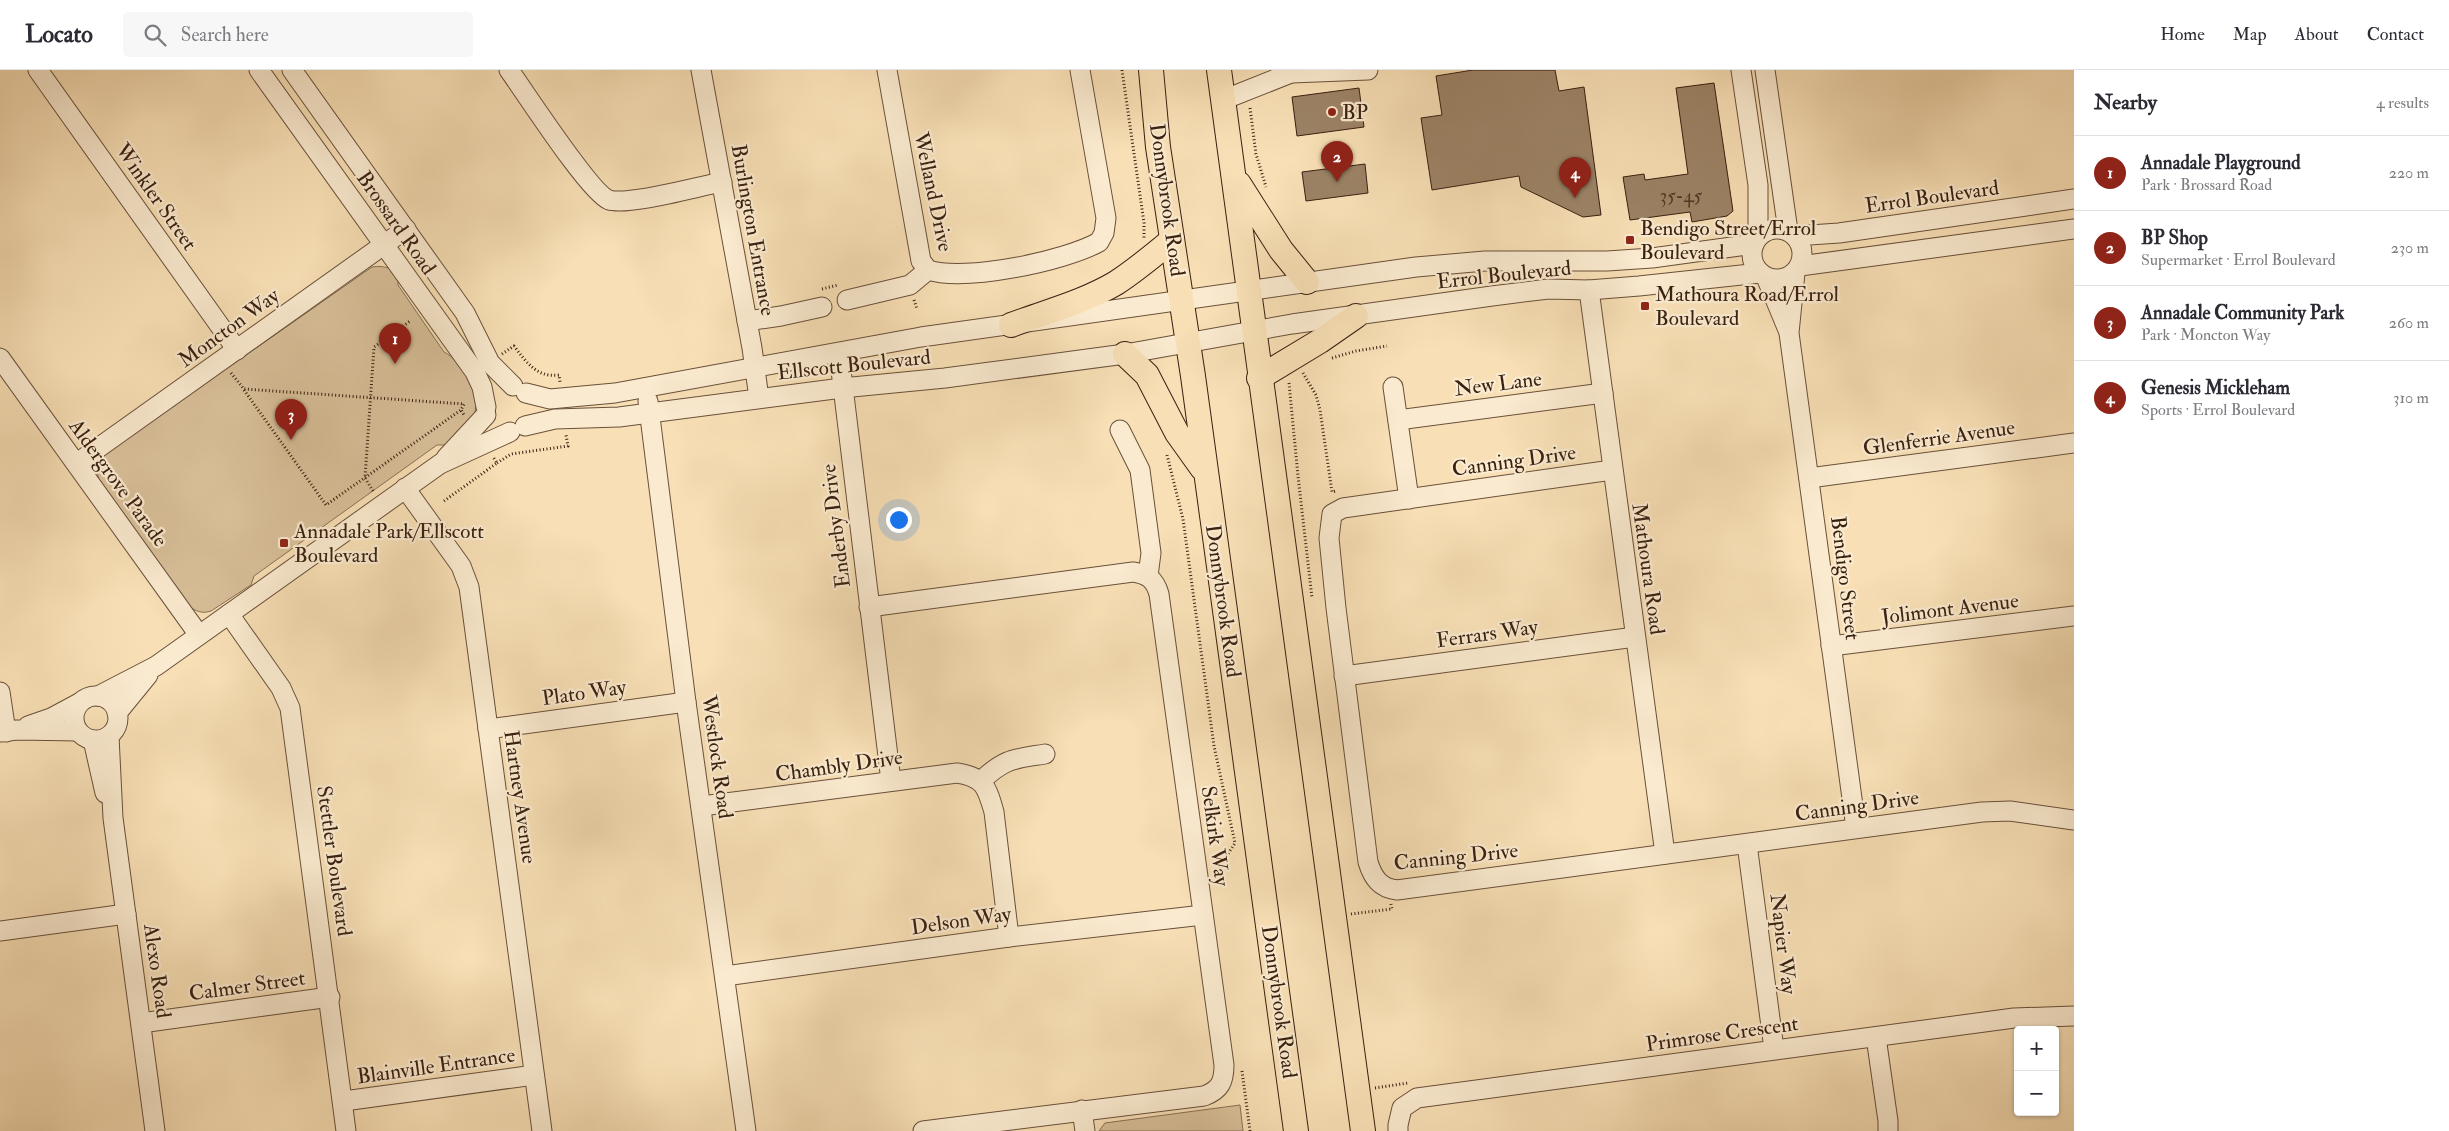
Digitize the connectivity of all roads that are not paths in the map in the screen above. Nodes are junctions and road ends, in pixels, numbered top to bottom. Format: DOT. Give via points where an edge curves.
graph roads {
  1 [pos="38,70"];
  2 [pos="260,70"];
  3 [pos="292,70"];
  4 [pos="509,70"];
  5 [pos="701,70"];
  6 [pos="886,70"];
  7 [pos="1080,70"];
  8 [pos="1151,70"];
  9 [pos="1218,70"];
  10 [pos="1368,70"];
  11 [pos="1741,70"];
  12 [pos="1765,70"];
  13 [pos="1286,72"];
  14 [pos="1223,100"];
  15 [pos="1232,171"];
  16 [pos="722,182"];
  17 [pos="2074,200"];
  18 [pos="406,229"];
  19 [pos="2074,229"];
  20 [pos="1792,234"];
  21 [pos="1172,240"];
  22 [pos="1756,241"];
  23 [pos="384,245"];
  24 [pos="928,270"];
  25 [pos="1797,270"];
  26 [pos="1763,275"];
  27 [pos="1306,282"];
  28 [pos="1249,290"];
  29 [pos="1589,290"];
  30 [pos="845,292"];
  31 [pos="820,299"];
  32 [pos="1180,301"];
  33 [pos="1356,316"];
  34 [pos="747,321"];
  35 [pos="1011,325"];
  36 [pos="1254,332"];
  37 [pos="1789,333"];
  38 [pos="1188,344"];
  39 [pos="839,354"];
  40 [pos="1125,354"];
  41 [pos="230,355"];
  42 [pos="0,358"];
  43 [pos="755,369"];
  44 [pos="1259,378"];
  45 [pos="1393,387"];
  46 [pos="646,388"];
  47 [pos="842,388"];
  48 [pos="519,390"];
  49 [pos="1603,393"];
  50 [pos="758,398"];
  51 [pos="649,413"];
  52 [pos="482,417"];
  53 [pos="1398,420"];
  54 [pos="517,429"];
  55 [pos="1120,430"];
  56 [pos="2074,443"];
  57 [pos="77,464"];
  58 [pos="440,464"];
  59 [pos="1612,470"];
  60 [pos="1205,471"];
  61 [pos="1809,478"];
  62 [pos="405,488"];
  63 [pos="1409,499"];
  64 [pos="1148,576"];
  65 [pos="869,607"];
  66 [pos="229,614"];
  67 [pos="2074,616"];
  68 [pos="199,635"];
  69 [pos="1635,637"];
  70 [pos="1831,646"];
  71 [pos="156,666"];
  72 [pos="1344,676"];
  73 [pos="0,692"];
  74 [pos="98,696"];
  75 [pos="686,702"];
  76 [pos="79,703"];
  77 [pos="117,713"];
  78 [pos="488,729"];
  79 [pos="8,731"];
  80 [pos="93,736"];
  81 [pos="1045,754"];
  82 [pos="891,781"];
  83 [pos="981,781"];
  84 [pos="702,806"];
  85 [pos="2074,820"];
  86 [pos="1856,828"];
  87 [pos="1747,844"];
  88 [pos="1665,854"];
  89 [pos="126,914"];
  90 [pos="1203,915"];
  91 [pos="0,931"];
  92 [pos="1009,937"];
  93 [pos="725,976"];
  94 [pos="330,997"];
  95 [pos="2074,1016"];
  96 [pos="141,1023"];
  97 [pos="1876,1037"];
  98 [pos="1774,1049"];
  99 [pos="534,1075"];
  100 [pos="344,1101"];
  101 [pos="1082,1110"];
  102 [pos="155,1131"];
  103 [pos="346,1131"];
  104 [pos="542,1131"];
  105 [pos="746,1131"];
  106 [pos="923,1131"];
  107 [pos="1085,1131"];
  108 [pos="1296,1131"];
  109 [pos="1363,1131"];
  110 [pos="1398,1131"];
  111 [pos="1888,1131"];
  1 -- 41 [label="street, Winkler Street"];
  2 -- 23 [label="street, Brossard Road"];
  3 -- 18 [label="street, Brossard Road"];
  4 -- 16 [label="street" via="587,180 608,200 641,198"];
  5 -- 16 [label="street, Burlington Entrance"];
  6 -- 24 [label="street, Welland Drive" via="921,261"];
  7 -- 24 [label="street, Welland Drive" via="1106,218 1099,242 1064,256 1020,266 952,275"];
  8 -- 21 [label="main road, Donnybrook Road"];
  9 -- 14 [label="main road"];
  10 -- 13 [label="street"];
  11 -- 22 [label="street" via="1758,185"];
  12 -- 20 [label="street"];
  13 -- 14 [label="street"];
  14 -- 15 [label="main road"];
  15 -- 27 [label="main road" via="1281,250"];
  15 -- 28 [label="main road"];
  16 -- 34 [label="street, Burlington Entrance"];
  17 -- 20 [label="street, Errol Boulevard" via="1839,233"];
  18 -- 23 [label="street, Moncton Way"];
  18 -- 48 [label="street, Brossard Road" via="465,314 490,363"];
  19 -- 25 [label="street, Errol Boulevard"];
  20 -- 22 [label="street, Errol Boulevard" via="1772,229"];
  20 -- 25 [label="street" via="1803,250"];
  21 -- 32 [label="main road, Donnybrook Road"];
  21 -- 35 [label="main road" via="1114,284"];
  22 -- 26 [label="street" via="1752,260"];
  22 -- 27 [label="street, Errol Boulevard" via="1643,258 1486,261"];
  23 -- 41 [label="street, Moncton Way"];
  23 -- 52 [label="street, Brossard Road" via="474,372 482,387"];
  24 -- 30 [label="street" via="910,284"];
  25 -- 26 [label="street, Errol Boulevard" via="1781,280"];
  25 -- 37 [label="street, Bendigo Street"];
  26 -- 29 [label="street, Errol Boulevard"];
  26 -- 37 [label="street, Bendigo Street"];
  27 -- 28 [label="street, Errol Boulevard"];
  28 -- 32 [label="street, Errol Boulevard"];
  28 -- 36 [label="main road"];
  29 -- 33 [label="street, Errol Boulevard" via="1548,290"];
  29 -- 49 [label="street, Mathoura Road"];
  31 -- 34 [label="street" via="781,316"];
  32 -- 35 [label="street, Ellscott Boulevard"];
  32 -- 38 [label="main road, Donnybrook Road"];
  33 -- 36 [label="street, Errol Boulevard"];
  33 -- 44 [label="main road" via="1320,341 1302,366"];
  34 -- 43 [label="street, Burlington Entrance"];
  35 -- 39 [label="street, Ellscott Boulevard" via="921,337"];
  36 -- 38 [label="street, Errol Boulevard"];
  36 -- 44 [label="main road"];
  37 -- 61 [label="street, Bendigo Street"];
  38 -- 40 [label="street, Ellscott Boulevard"];
  38 -- 60 [label="main road, Donnybrook Road"];
  39 -- 43 [label="street, Ellscott Boulevard"];
  39 -- 47 [label="street, Enderby Drive"];
  40 -- 47 [label="street, Ellscott Boulevard"];
  40 -- 60 [label="main road" via="1147,374 1178,432"];
  41 -- 57 [label="street, Moncton Way"];
  42 -- 57 [label="street, Aldergrove Parade"];
  43 -- 46 [label="street, Ellscott Boulevard"];
  43 -- 50 [label="street, Burlington Entrance"];
  44 -- 109 [label="main road"];
  45 -- 53 [label="street"];
  46 -- 48 [label="street, Ellscott Boulevard" via="550,399"];
  46 -- 51 [label="street, Westlock Road"];
  47 -- 50 [label="street, Ellscott Boulevard"];
  47 -- 65 [label="street, Enderby Drive"];
  48 -- 52 [label="street" via="498,388 492,393"];
  48 -- 54 [label="street" via="530,399 532,414"];
  49 -- 53 [label="street, New Lane"];
  49 -- 59 [label="street, Mathoura Road"];
  50 -- 51 [label="street, Ellscott Boulevard"];
  51 -- 54 [label="street, Ellscott Boulevard" via="555,419"];
  51 -- 75 [label="street, Westlock Road"];
  52 -- 54 [label="street" via="495,428"];
  52 -- 58 [label="street, Ellscott Boulevard"];
  53 -- 63 [label="street"];
  54 -- 58 [label="street, Ellscott Boulevard"];
  55 -- 64 [label="street" via="1140,470 1151,553"];
  56 -- 61 [label="street, Glenferrie Avenue"];
  57 -- 68 [label="street, Aldergrove Parade"];
  58 -- 62 [label="street, Ellscott Boulevard"];
  59 -- 63 [label="street, Canning Drive"];
  59 -- 69 [label="street, Mathoura Road"];
  60 -- 108 [label="main road, Donnybrook Road"];
  61 -- 70 [label="street, Bendigo Street"];
  62 -- 66 [label="street, Ellscott Boulevard"];
  62 -- 78 [label="street, Hartney Avenue" via="467,576"];
  63 -- 72 [label="street, Canning Drive" via="1343,508 1332,514 1329,538"];
  64 -- 65 [label="street" via="1132,572"];
  64 -- 90 [label="street, Selkirk Way" via="1156,583 1159,594"];
  65 -- 82 [label="street, Enderby Drive"];
  66 -- 68 [label="street, Ellscott Boulevard"];
  66 -- 94 [label="street, Stettler Boulevard" via="281,688 290,708"];
  67 -- 70 [label="street, Jolimont Avenue"];
  68 -- 71 [label="street, Ellscott Boulevard"];
  69 -- 72 [label="street, Ferrars Way"];
  69 -- 88 [label="street, Mathoura Road"];
  70 -- 86 [label="street, Bendigo Street"];
  71 -- 74 [label="street, Ellscott Boulevard"];
  71 -- 77 [label="street, Ellscott Boulevard"];
  72 -- 88 [label="street, Canning Drive" via="1368,862 1378,883 1389,889 1407,889"];
  73 -- 79 [label="street"];
  74 -- 76 [label="street" via="85,698"];
  74 -- 77 [label="street" via="110,702"];
  75 -- 78 [label="street, Plato Way"];
  75 -- 84 [label="street, Westlock Road"];
  76 -- 79 [label="street" via="51,718"];
  76 -- 80 [label="street" via="74,714 75,726"];
  77 -- 80 [label="street" via="116,726"];
  78 -- 99 [label="street, Hartney Avenue"];
  79 -- 80 [label="street"];
  80 -- 89 [label="street, Alexo Road" via="113,818"];
  81 -- 83 [label="street" via="1009,760"];
  82 -- 83 [label="street, Chambly Drive" via="957,773"];
  82 -- 84 [label="street, Chambly Drive"];
  83 -- 92 [label="street" via="989,792 994,812"];
  84 -- 93 [label="street, Westlock Road"];
  85 -- 86 [label="street, Canning Drive" via="2010,811 1982,812"];
  86 -- 87 [label="street, Canning Drive"];
  87 -- 88 [label="street, Canning Drive"];
  87 -- 98 [label="street, Napier Way"];
  89 -- 91 [label="street"];
  89 -- 96 [label="street, Alexo Road"];
  90 -- 92 [label="street, Delson Way"];
  90 -- 101 [label="street, Selkirk Way" via="1224,1065 1220,1086 1204,1096 1190,1099"];
  92 -- 93 [label="street, Delson Way"];
  93 -- 105 [label="street, Westlock Road"];
  94 -- 96 [label="street, Calmer Street"];
  94 -- 100 [label="street, Stettler Boulevard"];
  95 -- 97 [label="street, Primrose Crescent" via="2014,1018"];
  96 -- 102 [label="street, Alexo Road"];
  97 -- 98 [label="street, Primrose Crescent"];
  97 -- 111 [label="street"];
  98 -- 110 [label="street, Primrose Crescent" via="1417,1098 1402,1108"];
  99 -- 100 [label="street, Blainville Entrance"];
  99 -- 104 [label="street, Hartney Avenue"];
  100 -- 103 [label="street, Stettler Boulevard"];
  101 -- 106 [label="street, Selkirk Way"];
  101 -- 107 [label="street"];
}
